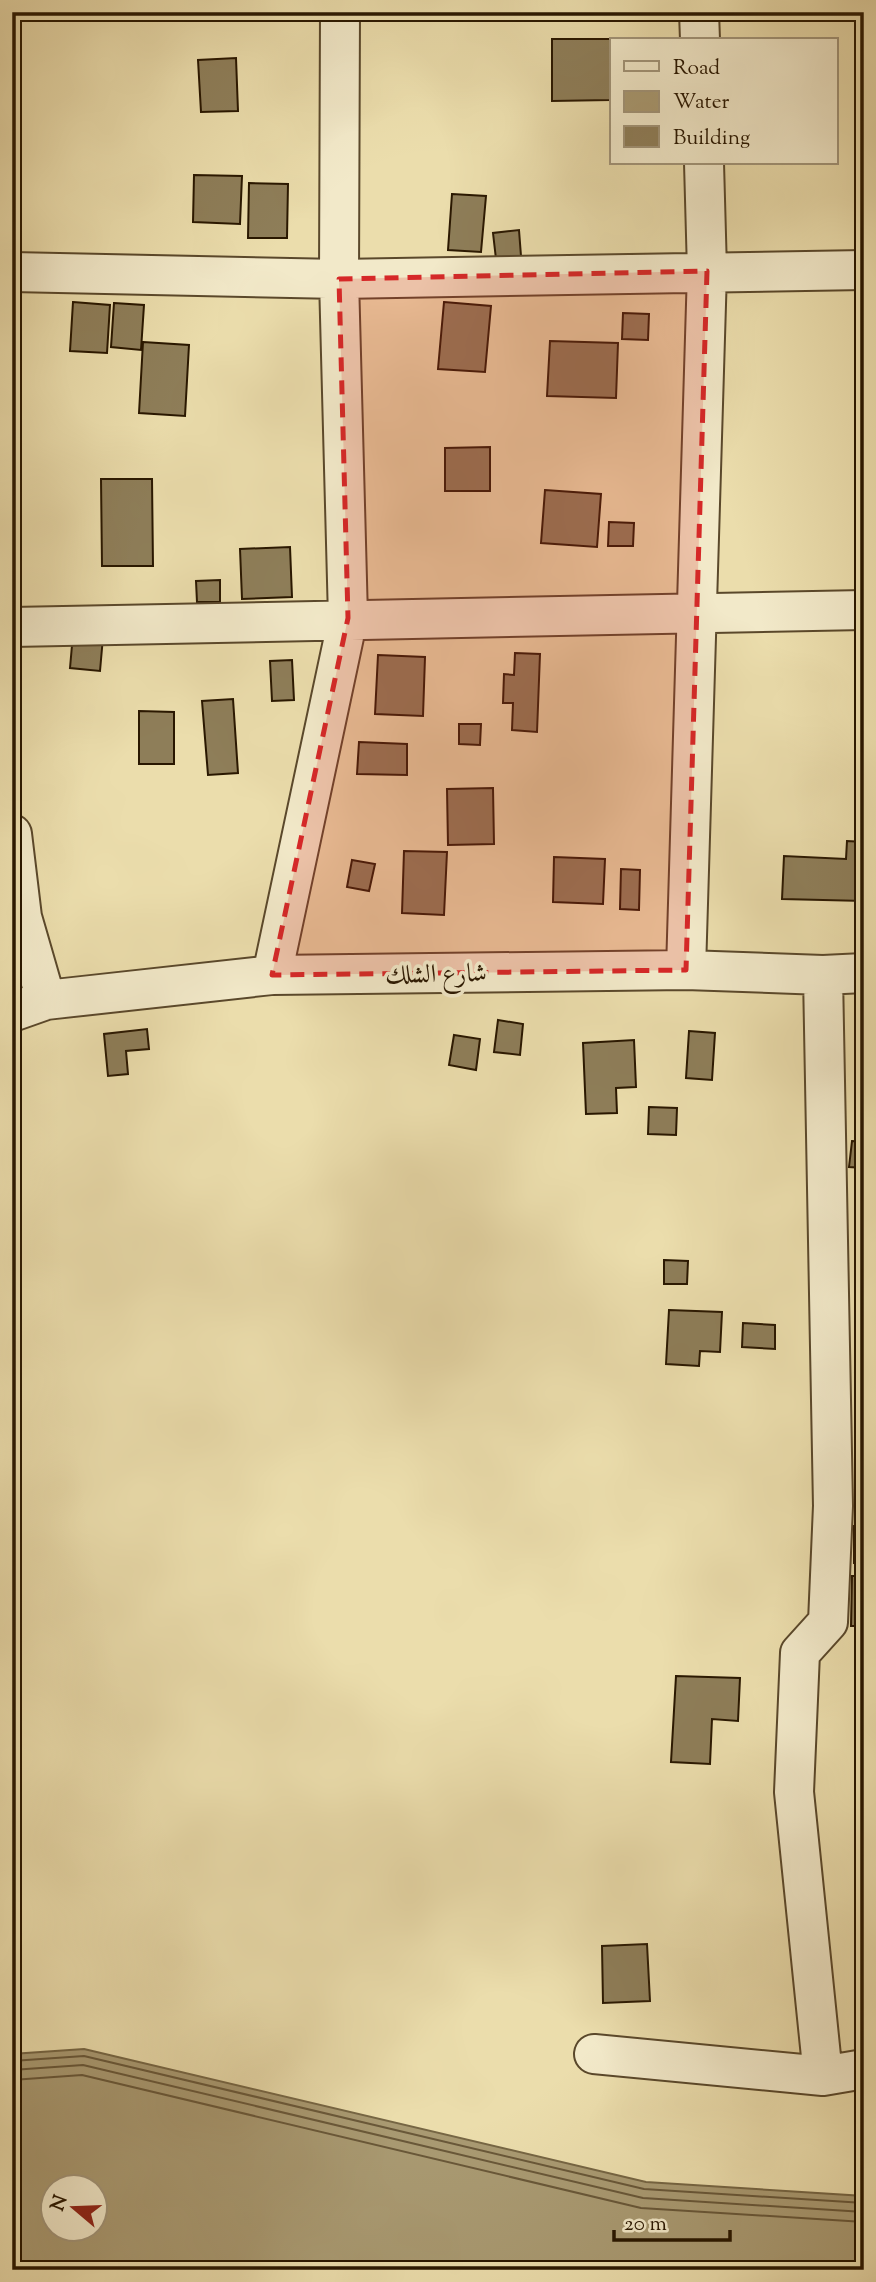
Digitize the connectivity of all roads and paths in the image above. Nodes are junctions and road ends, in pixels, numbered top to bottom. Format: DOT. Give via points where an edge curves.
graph roads {
  1 [pos="340,12"];
  2 [pos="699,12"];
  3 [pos="700,38"];
  4 [pos="704,164"];
  5 [pos="864,270"];
  6 [pos="707,271"];
  7 [pos="12,272"];
  8 [pos="340,279"];
  9 [pos="864,610"];
  10 [pos="695,613"];
  11 [pos="348,618"];
  12 [pos="12,628"];
  13 [pos="12,834"];
  14 [pos="686,970"];
  15 [pos="864,973"];
  16 [pos="272,975"];
  17 [pos="823,975"];
  18 [pos="29,1006"];
  19 [pos="849,1506"];
  20 [pos="594,2054"];
  21 [pos="864,2069"];
  22 [pos="823,2076"];
  1 -- 8 [label="street"];
  2 -- 3 [label="street"];
  4 -- 6 [label="street"];
  5 -- 6 [label="street"];
  6 -- 8 [label="street"];
  6 -- 10 [label="street"];
  7 -- 8 [label="street"];
  8 -- 11 [label="street"];
  9 -- 10 [label="street"];
  10 -- 11 [label="street"];
  10 -- 14 [label="street"];
  11 -- 12 [label="street"];
  11 -- 16 [label="street"];
  13 -- 18 [label="street"];
  14 -- 16 [label="street, شارع الشلك"];
  14 -- 17 [label="street, شارع الشلك"];
  15 -- 17 [label="street, شارع الشلك"];
  16 -- 18 [label="street, شارع الشلك"];
  17 -- 19 [label="street"];
  19 -- 22 [label="street" via="828,1622 800,1653 794,1791"];
  20 -- 22 [label="street"];
  21 -- 22 [label="street"];
}
